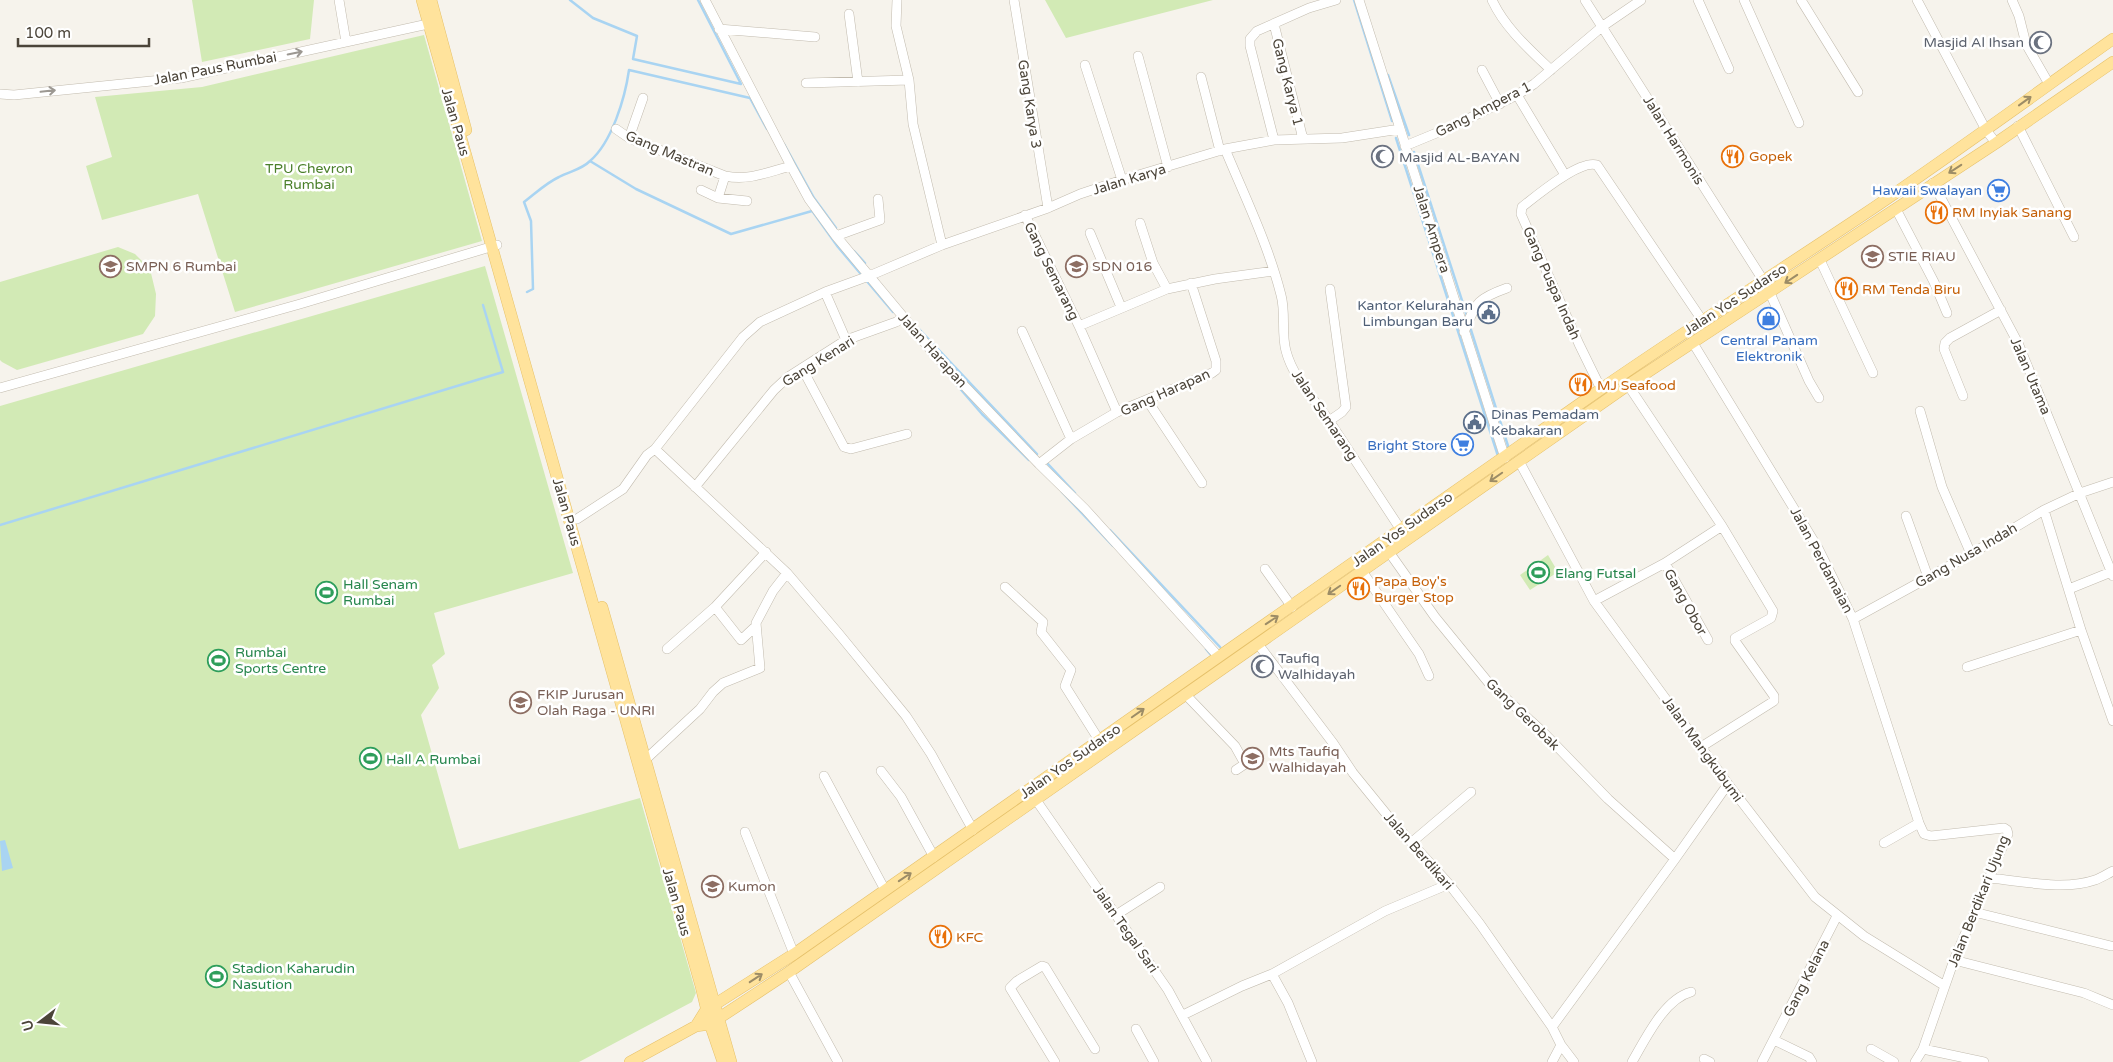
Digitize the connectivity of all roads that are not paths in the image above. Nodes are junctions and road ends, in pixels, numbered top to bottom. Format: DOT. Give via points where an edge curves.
graph roads {
  1 [pos="339,0"];
  2 [pos="422,0"];
  3 [pos="431,0"];
  4 [pos="705,0"];
  5 [pos="897,0"];
  6 [pos="1014,0"];
  7 [pos="1336,0"];
  8 [pos="1492,0"];
  9 [pos="1586,0"];
  10 [pos="1641,0"];
  11 [pos="1698,0"];
  12 [pos="1744,0"];
  13 [pos="1801,0"];
  14 [pos="1917,0"];
  15 [pos="2012,0"];
  16 [pos="1360,1"];
  17 [pos="849,14"];
  18 [pos="428,24"];
  19 [pos="1274,24"];
  20 [pos="1603,26"];
  21 [pos="719,29"];
  22 [pos="815,37"];
  23 [pos="2113,39"];
  24 [pos="346,42"];
  25 [pos="1138,56"];
  26 [pos="2113,62"];
  27 [pos="1085,65"];
  28 [pos="1729,69"];
  29 [pos="1482,70"];
  30 [pos="1551,70"];
  31 [pos="1200,77"];
  32 [pos="909,80"];
  33 [pos="858,82"];
  34 [pos="806,83"];
  35 [pos="2049,84"];
  36 [pos="740,90"];
  37 [pos="751,91"];
  38 [pos="1858,92"];
  39 [pos="0,94"];
  40 [pos="1517,95"];
  41 [pos="643,98"];
  42 [pos="1500,104"];
  43 [pos="1799,123"];
  44 [pos="2018,126"];
  45 [pos="1400,129"];
  46 [pos="616,130"];
  47 [pos="1986,130"];
  48 [pos="629,138"];
  49 [pos="1303,139"];
  50 [pos="1274,140"];
  51 [pos="1996,143"];
  52 [pos="1405,146"];
  53 [pos="1222,150"];
  54 [pos="791,166"];
  55 [pos="1168,167"];
  56 [pos="1565,175"];
  57 [pos="725,176"];
  58 [pos="1122,180"];
  59 [pos="1934,183"];
  60 [pos="701,190"];
  61 [pos="718,198"];
  62 [pos="878,199"];
  63 [pos="747,201"];
  64 [pos="1048,208"];
  65 [pos="1896,209"];
  66 [pos="1026,215"];
  67 [pos="1140,223"];
  68 [pos="1090,233"];
  69 [pos="836,236"];
  70 [pos="2074,238"];
  71 [pos="494,245"];
  72 [pos="942,245"];
  73 [pos="1820,260"];
  74 [pos="1274,271"];
  75 [pos="868,277"];
  76 [pos="1763,280"];
  77 [pos="1191,283"];
  78 [pos="1167,288"];
  79 [pos="1507,288"];
  80 [pos="1330,289"];
  81 [pos="825,292"];
  82 [pos="1770,293"];
  83 [pos="1121,307"];
  84 [pos="2001,310"];
  85 [pos="1713,313"];
  86 [pos="1947,313"];
  87 [pos="900,320"];
  88 [pos="1702,320"];
  89 [pos="1079,326"];
  90 [pos="1720,326"];
  91 [pos="1022,331"];
  92 [pos="1464,332"];
  93 [pos="846,340"];
  94 [pos="1693,343"];
  95 [pos="802,368"];
  96 [pos="1873,373"];
  97 [pos="1628,385"];
  98 [pos="0,388"];
  99 [pos="1601,389"];
  100 [pos="1963,396"];
  101 [pos="1819,398"];
  102 [pos="1147,400"];
  103 [pos="1920,411"];
  104 [pos="1117,412"];
  105 [pos="1329,421"];
  106 [pos="907,434"];
  107 [pos="1071,439"];
  108 [pos="655,449"];
  109 [pos="1505,458"];
  110 [pos="1519,461"];
  111 [pos="1040,463"];
  112 [pos="2113,482"];
  113 [pos="1202,483"];
  114 [pos="695,487"];
  115 [pos="2080,493"];
  116 [pos="2044,510"];
  117 [pos="1906,516"];
  118 [pos="577,519"];
  119 [pos="1722,526"];
  120 [pos="1401,530"];
  121 [pos="766,552"];
  122 [pos="1389,552"];
  123 [pos="1971,554"];
  124 [pos="1665,563"];
  125 [pos="1265,569"];
  126 [pos="1362,571"];
  127 [pos="787,573"];
  128 [pos="2112,574"];
  129 [pos="1928,577"];
  130 [pos="1005,587"];
  131 [pos="2069,589"];
  132 [pos="1313,590"];
  133 [pos="1319,601"];
  134 [pos="1594,601"];
  135 [pos="715,607"];
  136 [pos="1292,607"];
  137 [pos="1853,619"];
  138 [pos="756,626"];
  139 [pos="2081,630"];
  140 [pos="1708,640"];
  141 [pos="1258,644"];
  142 [pos="667,648"];
  143 [pos="1219,657"];
  144 [pos="1967,667"];
  145 [pos="1429,676"];
  146 [pos="1185,694"];
  147 [pos="2113,721"];
  148 [pos="1099,740"];
  149 [pos="1701,747"];
  150 [pos="646,759"];
  151 [pos="1236,770"];
  152 [pos="881,771"];
  153 [pos="824,776"];
  154 [pos="1728,784"];
  155 [pos="1470,792"];
  156 [pos="1036,800"];
  157 [pos="1919,824"];
  158 [pos="973,830"];
  159 [pos="744,832"];
  160 [pos="1412,842"];
  161 [pos="1884,843"];
  162 [pos="934,856"];
  163 [pos="1675,859"];
  164 [pos="923,871"];
  165 [pos="2113,871"];
  166 [pos="1989,878"];
  167 [pos="1450,884"];
  168 [pos="1160,887"];
  169 [pos="886,890"];
  170 [pos="1974,912"];
  171 [pos="1116,915"];
  172 [pos="1837,916"];
  173 [pos="2111,946"];
  174 [pos="794,954"];
  175 [pos="1954,960"];
  176 [pos="789,972"];
  177 [pos="1272,974"];
  178 [pos="1945,986"];
  179 [pos="1691,992"];
  180 [pos="2113,1005"];
  181 [pos="711,1007"];
  182 [pos="1182,1015"];
  183 [pos="715,1021"];
  184 [pos="696,1026"];
  185 [pos="1552,1027"];
  186 [pos="1136,1029"];
  187 [pos="1774,1040"];
  188 [pos="1561,1045"];
  189 [pos="1871,1048"];
  190 [pos="1095,1049"];
  191 [pos="1923,1049"];
  192 [pos="630,1062"];
  193 [pos="723,1062"];
  194 [pos="731,1062"];
  195 [pos="838,1062"];
  196 [pos="1055,1062"];
  197 [pos="1154,1062"];
  198 [pos="1207,1062"];
  199 [pos="1312,1062"];
  200 [pos="1552,1062"];
  201 [pos="1574,1062"];
  202 [pos="1632,1062"];
  203 [pos="1762,1062"];
  204 [pos="1812,1062"];
  205 [pos="1894,1062"];
  206 [pos="1915,1062"];
  207 [pos="1984,1062"];
  1 -- 24 [label="street"];
  2 -- 18 [label="main road, Jalan Paus"];
  3 -- 71 [label="main road, Jalan Paus"];
  4 -- 21 [label="street, Jalan Harapan"];
  5 -- 32 [label="street" via="896,26"];
  6 -- 64 [label="street, Gang Karya 3"];
  7 -- 19 [label="street" via="1302,10"];
  8 -- 30 [label="street" via="1516,36"];
  9 -- 20 [label="street, Jalan Harmonis"];
  10 -- 20 [label="street, Gang Ampera 1"];
  11 -- 28 [label="street"];
  12 -- 43 [label="street"];
  13 -- 38 [label="street"];
  14 -- 47 [label="street"];
  15 -- 35 [label="street" via="2026,44"];
  16 -- 45 [label="street, Jalan Ampera"];
  17 -- 33 [label="street"];
  18 -- 24 [label="street, Jalan Paus Rumbai"];
  18 -- 71 [label="main road, Jalan Paus"];
  19 -- 49 [label="street, Gang Karya 1"];
  19 -- 50 [label="street, Gang Karya 1" via="1250,39"];
  20 -- 30 [label="street, Gang Ampera 1"];
  20 -- 76 [label="street, Jalan Harmonis"];
  21 -- 22 [label="street"];
  21 -- 37 [label="street, Jalan Harapan"];
  23 -- 35 [label="main road, Jalan Yos Sudarso"];
  39 -- 24 [label="street, Jalan Paus Rumbai, one-way" via="181,78"];
  25 -- 55 [label="street"];
  26 -- 44 [label="main road, Jalan Yos Sudarso"];
  27 -- 58 [label="street"];
  29 -- 42 [label="street"];
  30 -- 40 [label="street, Gang Ampera 1"];
  31 -- 53 [label="street, Jalan Semarang"];
  32 -- 33 [label="street"];
  32 -- 72 [label="street" via="913,124"];
  33 -- 34 [label="street"];
  47 -- 35 [label="main road, Jalan Yos Sudarso, one-way"];
  36 -- 37 [label="street"];
  37 -- 54 [label="street, Jalan Harapan"];
  40 -- 42 [label="street, Gang Ampera 1"];
  40 -- 56 [label="street"];
  41 -- 48 [label="street"];
  42 -- 52 [label="street, Gang Ampera 1"];
  44 -- 51 [label="main road, Jalan Yos Sudarso"];
  44 -- 70 [label="street"];
  45 -- 49 [label="street, Jalan Karya" via="1342,138"];
  45 -- 52 [label="street, Jalan Ampera"];
  46 -- 48 [label="street, Gang Mastran"];
  47 -- 51 [label="street"];
  47 -- 76 [label="main road, Jalan Yos Sudarso"];
  48 -- 57 [label="street, Gang Mastran"];
  49 -- 50 [label="street, Jalan Karya"];
  50 -- 53 [label="street, Jalan Karya"];
  51 -- 59 [label="main road, Jalan Yos Sudarso, one-way"];
  52 -- 92 [label="street, Jalan Ampera"];
  53 -- 55 [label="street, Jalan Karya"];
  53 -- 74 [label="street, Jalan Semarang" via="1259,229"];
  54 -- 57 [label="street, Gang Mastran" via="752,177"];
  54 -- 69 [label="street, Jalan Harapan" via="809,199"];
  55 -- 58 [label="street, Jalan Karya"];
  56 -- 88 [label="street, Gang Puspa Indah" via="1590,164 1597,165"];
  56 -- 99 [label="street, Gang Puspa Indah" via="1522,207 1521,214"];
  57 -- 61 [label="street, Gang Mastran"];
  58 -- 64 [label="street, Jalan Karya"];
  59 -- 65 [label="main road, Jalan Yos Sudarso"];
  59 -- 84 [label="street, Jalan Utama"];
  60 -- 61 [label="street, Gang Mastran"];
  61 -- 63 [label="street, Gang Mastran"];
  62 -- 69 [label="street" via="880,220"];
  64 -- 66 [label="street, Jalan Karya"];
  65 -- 73 [label="main road, Jalan Yos Sudarso"];
  65 -- 86 [label="street"];
  66 -- 72 [label="street, Jalan Karya"];
  66 -- 89 [label="street, Gang Semarang"];
  67 -- 78 [label="street" via="1153,263"];
  68 -- 83 [label="street"];
  69 -- 75 [label="street, Jalan Harapan"];
  71 -- 98 [label="street" via="300,304"];
  71 -- 118 [label="main road, Jalan Paus"];
  71 -- 181 [label="main road, Jalan Paus" via="696,967"];
  72 -- 75 [label="street, Jalan Karya"];
  73 -- 82 [label="main road, Jalan Yos Sudarso, one-way"];
  73 -- 96 [label="street"];
  74 -- 77 [label="street, Gang Semarang"];
  74 -- 105 [label="street, Jalan Semarang" via="1283,304 1286,351 1306,390"];
  75 -- 81 [label="street, Jalan Karya"];
  75 -- 87 [label="street, Jalan Harapan"];
  76 -- 85 [label="main road, Jalan Yos Sudarso"];
  77 -- 78 [label="street, Gang Semarang"];
  77 -- 102 [label="street, Gang Harapan" via="1216,360 1216,370"];
  78 -- 83 [label="street, Gang Semarang"];
  79 -- 92 [label="street" via="1482,298"];
  80 -- 105 [label="street" via="1346,407"];
  81 -- 93 [label="street"];
  81 -- 108 [label="street, Jalan Karya" via="760,322 743,337"];
  82 -- 90 [label="main road, Jalan Yos Sudarso"];
  82 -- 101 [label="street"];
  83 -- 89 [label="street, Gang Semarang"];
  84 -- 100 [label="street" via="1945,343 1944,350"];
  84 -- 115 [label="street, Jalan Utama"];
  85 -- 88 [label="main road, Jalan Yos Sudarso"];
  85 -- 90 [label="main road"];
  87 -- 93 [label="street, Gang Kenari"];
  87 -- 111 [label="street, Jalan Harapan"];
  88 -- 99 [label="main road, Jalan Yos Sudarso"];
  89 -- 104 [label="street, Gang Semarang"];
  90 -- 94 [label="main road, Jalan Yos Sudarso"];
  91 -- 107 [label="street"];
  92 -- 109 [label="street, Jalan Ampera"];
  93 -- 95 [label="street, Gang Kenari"];
  94 -- 97 [label="main road, Jalan Yos Sudarso"];
  94 -- 137 [label="street, Jalan Perdamaian" via="1818,548"];
  95 -- 106 [label="street" via="844,447 851,449"];
  95 -- 114 [label="street, Gang Kenari" via="774,390"];
  97 -- 110 [label="main road, Jalan Yos Sudarso"];
  97 -- 119 [label="street"];
  99 -- 109 [label="main road, Jalan Yos Sudarso"];
  102 -- 104 [label="street, Gang Harapan"];
  102 -- 113 [label="street"];
  103 -- 123 [label="street" via="1942,487"];
  104 -- 107 [label="street, Gang Harapan"];
  105 -- 120 [label="street, Jalan Semarang"];
  107 -- 111 [label="street, Gang Harapan"];
  108 -- 114 [label="street"];
  108 -- 118 [label="street, Jalan Karya" via="623,489"];
  109 -- 120 [label="main road, Jalan Yos Sudarso"];
  110 -- 122 [label="main road, Jalan Yos Sudarso, one-way"];
  110 -- 134 [label="street, Jalan Mangkubumi"];
  111 -- 143 [label="street, Jalan Harapan"];
  112 -- 115 [label="street, Gang Nusa Indah"];
  114 -- 121 [label="street"];
  115 -- 116 [label="street, Gang Nusa Indah"];
  115 -- 128 [label="street, Jalan Utama"];
  116 -- 123 [label="street, Gang Nusa Indah"];
  116 -- 131 [label="street"];
  117 -- 129 [label="street"];
  118 -- 150 [label="main road, Jalan Paus"];
  119 -- 124 [label="street"];
  119 -- 149 [label="street" via="1774,611 1771,618 1735,641 1775,699"];
  120 -- 132 [label="main road, Jalan Yos Sudarso"];
  121 -- 127 [label="street"];
  121 -- 135 [label="street"];
  122 -- 126 [label="main road, Jalan Yos Sudarso"];
  122 -- 163 [label="street, Gang Gerobak" via="1436,618 1488,682 1543,732 1608,800"];
  123 -- 129 [label="street, Gang Nusa Indah"];
  124 -- 134 [label="street"];
  124 -- 140 [label="street, Gang Obor"];
  125 -- 136 [label="street"];
  126 -- 133 [label="main road, Jalan Yos Sudarso, one-way"];
  126 -- 145 [label="street" via="1419,654"];
  127 -- 138 [label="street" via="773,591"];
  127 -- 158 [label="street" via="906,716"];
  128 -- 131 [label="street"];
  129 -- 137 [label="street, Gang Nusa Indah"];
  130 -- 148 [label="street" via="1042,622 1040,632 1071,670 1065,686"];
  131 -- 139 [label="street"];
  132 -- 133 [label="main road"];
  132 -- 136 [label="main road, Jalan Yos Sudarso"];
  133 -- 141 [label="main road, Jalan Yos Sudarso"];
  134 -- 149 [label="street, Jalan Mangkubumi"];
  135 -- 138 [label="street" via="741,640"];
  135 -- 142 [label="street"];
  143 -- 136 [label="main road, Jalan Yos Sudarso, one-way"];
  137 -- 157 [label="street, Jalan Perdamaian"];
  138 -- 150 [label="street" via="760,668 723,682"];
  139 -- 144 [label="street"];
  139 -- 147 [label="street"];
  141 -- 146 [label="main road, Jalan Yos Sudarso"];
  141 -- 160 [label="street, Jalan Berdikari" via="1353,773"];
  148 -- 143 [label="main road, Jalan Yos Sudarso, one-way"];
  146 -- 151 [label="street" via="1235,746 1245,764"];
  146 -- 156 [label="main road, Jalan Yos Sudarso"];
  148 -- 158 [label="main road, Jalan Yos Sudarso"];
  149 -- 154 [label="street, Jalan Mangkubumi"];
  150 -- 181 [label="main road, Jalan Paus"];
  152 -- 162 [label="street" via="901,797"];
  153 -- 169 [label="street"];
  154 -- 163 [label="street"];
  154 -- 172 [label="street, Jalan Mangkubumi" via="1815,897"];
  155 -- 160 [label="street"];
  156 -- 164 [label="main road, Jalan Yos Sudarso"];
  156 -- 171 [label="street, Jalan Tegal Sari"];
  157 -- 161 [label="street"];
  157 -- 166 [label="street, Jalan Berdikari Ujung" via="1924,834 1931,836 2006,828 2008,834"];
  158 -- 162 [label="main road, Jalan Yos Sudarso"];
  159 -- 174 [label="street"];
  160 -- 167 [label="street, Jalan Berdikari"];
  162 -- 164 [label="main road, Jalan Yos Sudarso"];
  163 -- 185 [label="street"];
  169 -- 164 [label="main road, Jalan Yos Sudarso, one-way"];
  164 -- 176 [label="main road, Jalan Yos Sudarso"];
  165 -- 166 [label="street" via="2096,880 2076,884"];
  166 -- 170 [label="street, Jalan Berdikari Ujung"];
  167 -- 177 [label="street" via="1385,911"];
  167 -- 185 [label="street, Jalan Berdikari"];
  168 -- 171 [label="street"];
  169 -- 174 [label="main road, Jalan Yos Sudarso"];
  170 -- 173 [label="street"];
  170 -- 175 [label="street, Jalan Berdikari Ujung"];
  171 -- 182 [label="street, Jalan Tegal Sari"];
  172 -- 178 [label="street, Jalan Mangkubumi"];
  172 -- 187 [label="street, Gang Kelana"];
  181 -- 174 [label="main road, Jalan Yos Sudarso, one-way"];
  175 -- 178 [label="street, Jalan Berdikari Ujung"];
  175 -- 180 [label="street" via="2084,993"];
  176 -- 183 [label="main road, Jalan Yos Sudarso"];
  176 -- 195 [label="street"];
  177 -- 182 [label="street"];
  177 -- 199 [label="street" via="1288,1003"];
  178 -- 191 [label="street, Jalan Berdikari Ujung"];
  179 -- 202 [label="street" via="1678,997 1658,1019"];
  181 -- 183 [label="main road, Jalan Paus"];
  181 -- 184 [label="main road, Jalan Yos Sudarso"];
  182 -- 198 [label="street, Jalan Tegal Sari"];
  183 -- 184 [label="main road, Jalan Yos Sudarso"];
  183 -- 193 [label="main road"];
  183 -- 194 [label="main road"];
  184 -- 192 [label="main road, Jalan Yos Sudarso"];
  185 -- 188 [label="street, Jalan Berdikari"];
  186 -- 197 [label="street"];
  187 -- 203 [label="street, Gang Kelana"];
  187 -- 204 [label="street" via="1809,1057"];
  188 -- 200 [label="street"];
  188 -- 201 [label="street, Jalan Berdikari"];
  189 -- 205 [label="street"];
  190 -- 196 [label="street" via="1057,984 1042,966 1010,988"];
  191 -- 206 [label="street, Jalan Berdikari Ujung"];
  191 -- 207 [label="street"];
}
